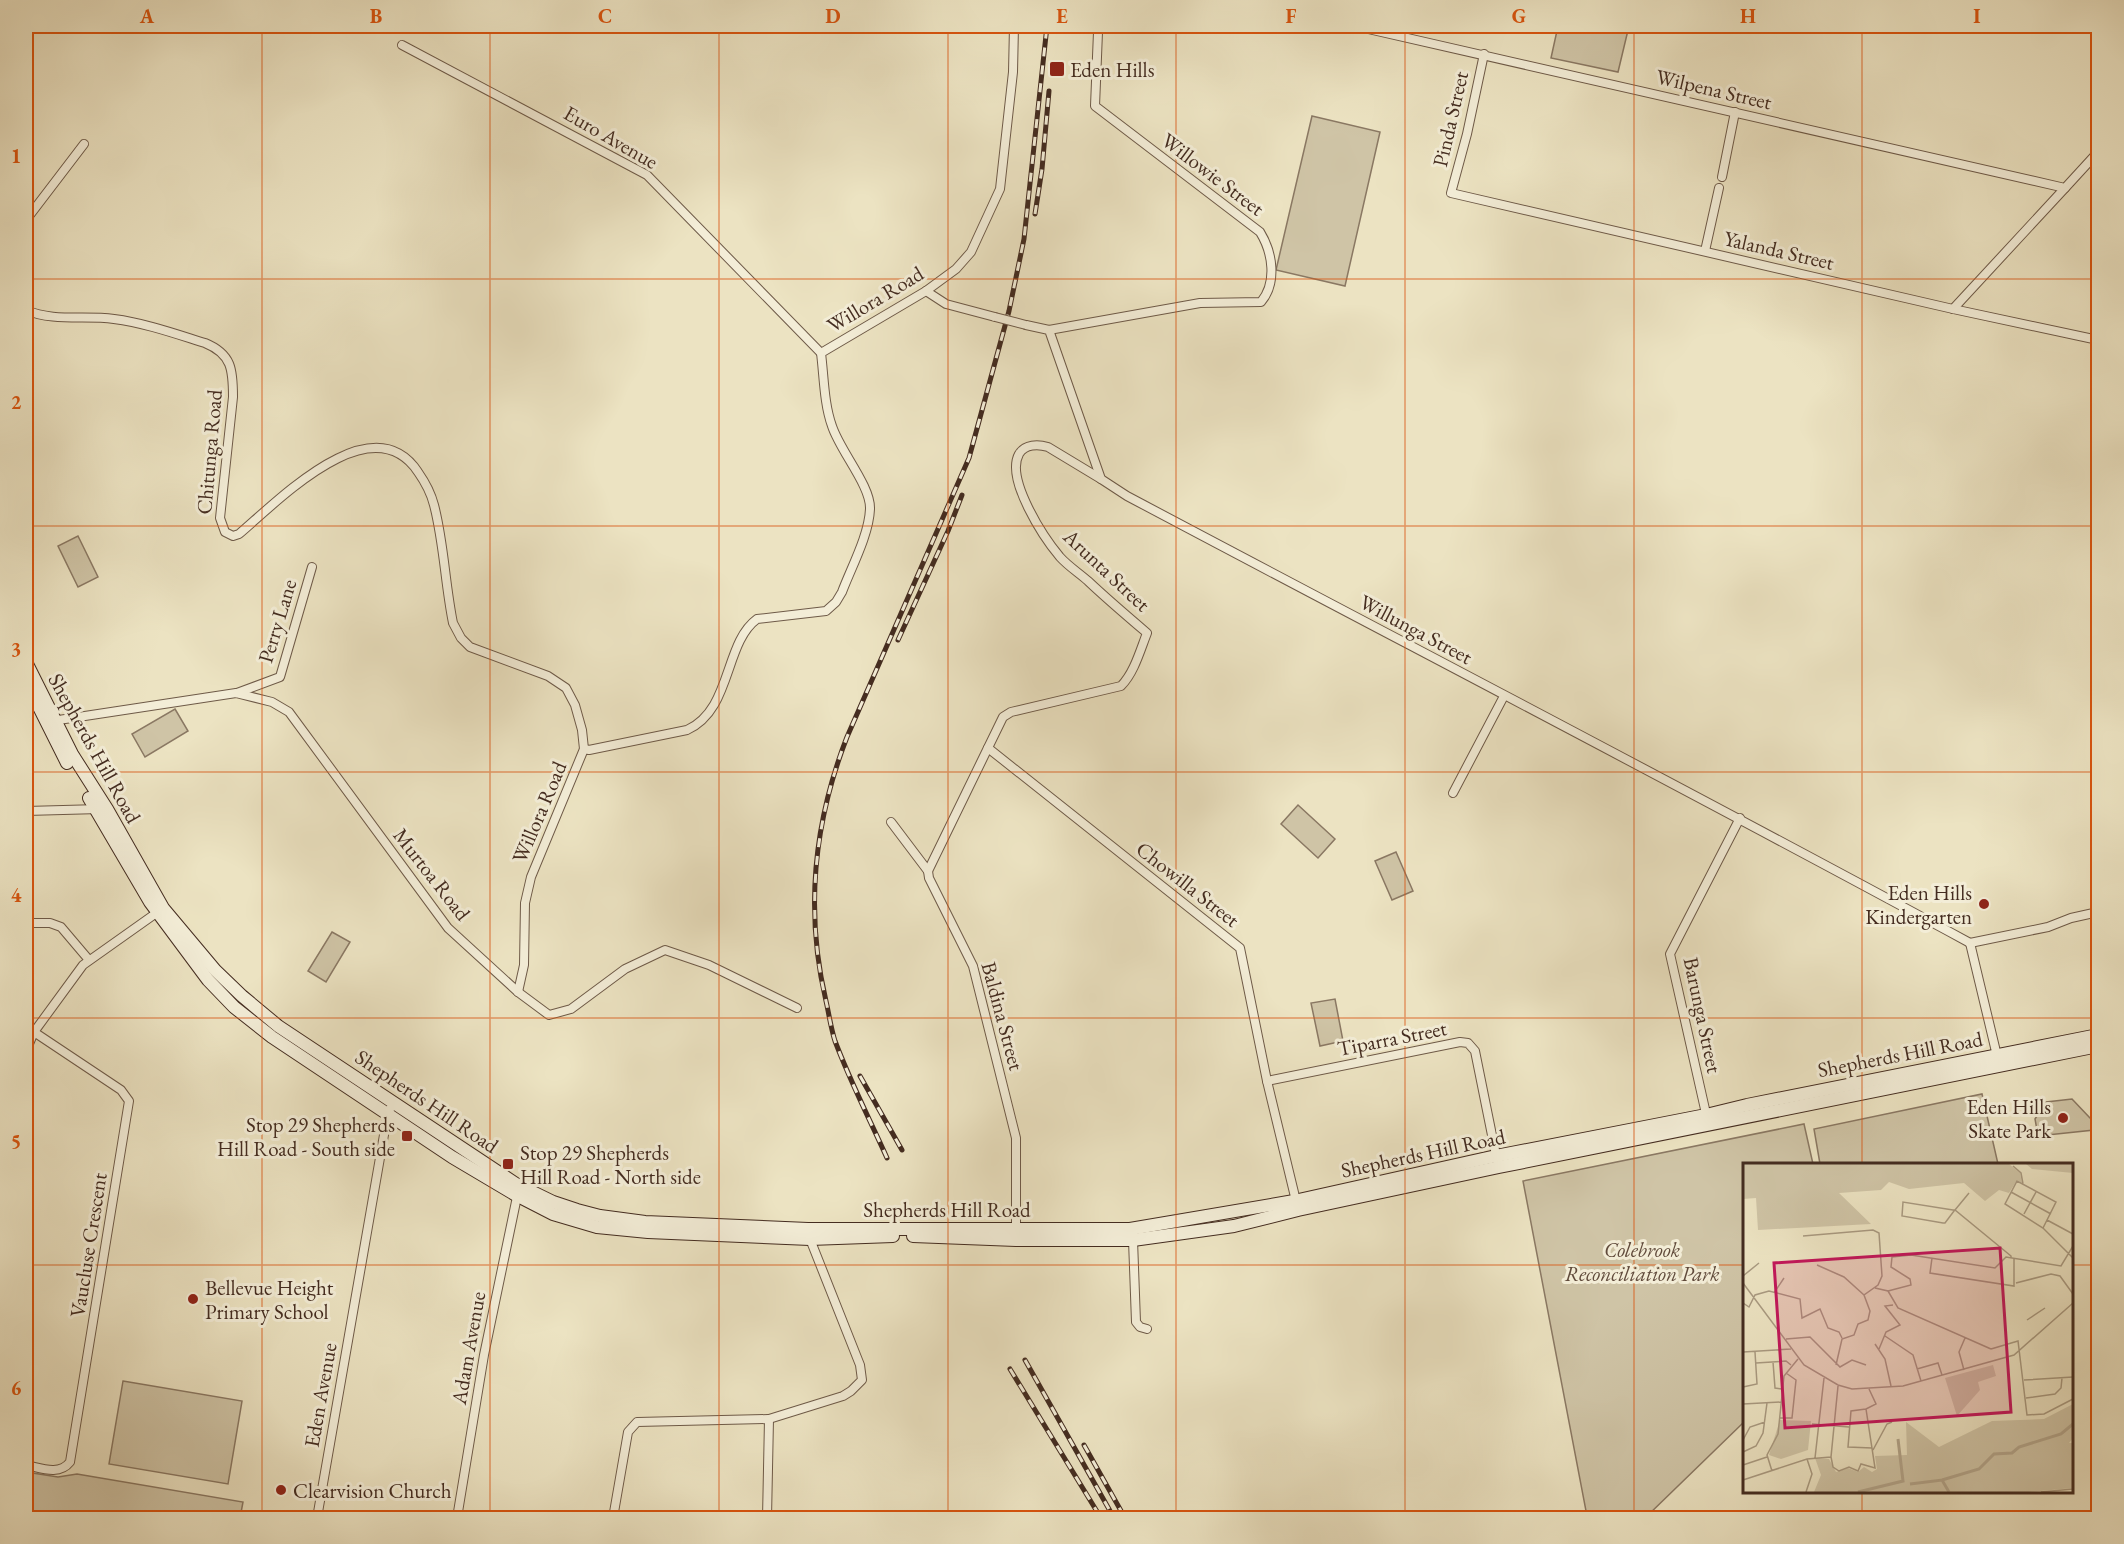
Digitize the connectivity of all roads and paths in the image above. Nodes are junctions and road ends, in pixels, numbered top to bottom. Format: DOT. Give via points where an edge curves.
graph roads {
  1 [pos="1014,26"];
  2 [pos="1101,26"];
  3 [pos="1355,26"];
  4 [pos="402,45"];
  5 [pos="1484,54"];
  6 [pos="1735,112"];
  7 [pos="84,144"];
  8 [pos="2098,152"];
  9 [pos="1722,177"];
  10 [pos="1719,188"];
  11 [pos="2065,188"];
  12 [pos="1451,193"];
  13 [pos="26,220"];
  14 [pos="1705,251"];
  15 [pos="926,291"];
  16 [pos="1953,309"];
  17 [pos="26,310"];
  18 [pos="1049,330"];
  19 [pos="2098,340"];
  20 [pos="821,353"];
  21 [pos="1101,479"];
  22 [pos="312,567"];
  23 [pos="26,662"];
  24 [pos="26,681"];
  25 [pos="237,693"];
  26 [pos="1504,696"];
  27 [pos="51,722"];
  28 [pos="988,748"];
  29 [pos="584,749"];
  30 [pos="1453,793"];
  31 [pos="102,809"];
  32 [pos="26,811"];
  33 [pos="1740,818"];
  34 [pos="891,822"];
  35 [pos="928,871"];
  36 [pos="160,910"];
  37 [pos="2098,912"];
  38 [pos="26,923"];
  39 [pos="1970,944"];
  40 [pos="89,960"];
  41 [pos="518,992"];
  42 [pos="797,1008"];
  43 [pos="34,1032"];
  44 [pos="2098,1035"];
  45 [pos="2098,1046"];
  46 [pos="26,1051"];
  47 [pos="1998,1060"];
  48 [pos="1267,1082"];
  49 [pos="391,1108"];
  50 [pos="1708,1121"];
  51 [pos="1498,1162"];
  52 [pos="518,1191"];
  53 [pos="1297,1205"];
  54 [pos="1016,1234"];
  55 [pos="810,1239"];
  56 [pos="1133,1240"];
  57 [pos="1148,1329"];
  58 [pos="769,1419"];
  59 [pos="26,1465"];
  60 [pos="317,1518"];
  61 [pos="457,1518"];
  62 [pos="613,1518"];
  63 [pos="767,1518"];
  1 -- 15 [label="street, Willora Road" via="1000,189 965,260"];
  2 -- 18 [label="street, Willowie Street" via="1095,106 1260,232 1267,243 1271,266 1269,292 1261,302 1200,303"];
  3 -- 5 [label="street, Wilpena Street"];
  4 -- 20 [label="street, Euro Avenue" via="647,175"];
  5 -- 6 [label="street, Wilpena Street"];
  5 -- 12 [label="street, Pinda Street"];
  6 -- 9 [label="street"];
  6 -- 11 [label="street, Wilpena Street"];
  7 -- 13 [label="street"];
  8 -- 11 [label="street"];
  10 -- 14 [label="street"];
  11 -- 16 [label="street"];
  12 -- 14 [label="street, Yalanda Street"];
  14 -- 16 [label="street, Yalanda Street"];
  15 -- 18 [label="street, bridge" via="946,304"];
  15 -- 20 [label="street, Willora Road"];
  16 -- 19 [label="street, Yalanda Street"];
  17 -- 29 [label="street, Chitunga Road" via="33,314 127,321 205,343 225,354 233,379 233,397 220,518 225,531 233,536 323,466 351,452 388,448 406,457 425,482 434,504 453,623 461,638 470,647 548,676 566,688 575,705"];
  18 -- 21 [label="street"];
  20 -- 29 [label="street, Willora Road" via="832,428 868,494 870,508 868,524 842,592 826,611 764,618 750,624 723,688 698,725"];
  21 -- 26 [label="street, Willunga Street"];
  21 -- 28 [label="street, Arunta Street" via="1039,444 1021,451 1015,471 1022,494 1061,558 1147,633 1137,658 1121,686 1011,712 1004,717"];
  22 -- 25 [label="street, Perry Lane" via="280,677"];
  23 -- 27 [label="main road, Shepherds Hill Road"];
  24 -- 27 [label="main road, Shepherds Hill Road"];
  25 -- 27 [label="street, Murtoa Road"];
  25 -- 41 [label="street, Murtoa Road" via="272,702 289,712 448,928"];
  26 -- 30 [label="street"];
  26 -- 33 [label="street, Willunga Street"];
  27 -- 31 [label="main road, Shepherds Hill Road" via="67,762"];
  28 -- 35 [label="street"];
  28 -- 48 [label="street, Chowilla Street" via="1240,948"];
  29 -- 41 [label="street, Willora Road" via="531,877 525,903 524,965"];
  31 -- 32 [label="street"];
  31 -- 36 [label="main road, Shepherds Hill Road"];
  33 -- 39 [label="street, Willunga Street"];
  33 -- 50 [label="street, Barunga Street" via="1670,954"];
  34 -- 35 [label="street, Baldina Street"];
  35 -- 54 [label="street, Baldina Street" via="973,966 1016,1138"];
  36 -- 40 [label="street"];
  36 -- 49 [label="main road, Shepherds Hill Road" via="242,996"];
  37 -- 39 [label="street"];
  38 -- 40 [label="street" via="61,927"];
  39 -- 47 [label="street"];
  40 -- 43 [label="street"];
  41 -- 42 [label="street, Murtoa Road" via="549,1015 571,1009 625,969 665,950 709,965"];
  43 -- 46 [label="street"];
  43 -- 59 [label="street, Vaucluse Crescent" via="121,1090 129,1101 70,1462 65,1469 56,1471"];
  44 -- 47 [label="main road, Shepherds Hill Road"];
  45 -- 47 [label="main road, Shepherds Hill Road"];
  47 -- 50 [label="main road, Shepherds Hill Road"];
  48 -- 51 [label="street, Tiparra Street" via="1468,1043 1475,1051"];
  48 -- 53 [label="street, Chowilla Street"];
  49 -- 52 [label="main road, Shepherds Hill Road" via="452,1156"];
  49 -- 60 [label="street, Eden Avenue"];
  50 -- 51 [label="main road, Shepherds Hill Road"];
  51 -- 53 [label="main road, Shepherds Hill Road"];
  52 -- 54 [label="main road, Shepherds Hill Road" via="600,1216 645,1222"];
  52 -- 55 [label="main road, Shepherds Hill Road" via="553,1214 597,1227"];
  52 -- 61 [label="street, Adam Avenue" via="484,1355"];
  53 -- 54 [label="main road, Shepherds Hill Road" via="1130,1229"];
  53 -- 56 [label="main road, Shepherds Hill Road" via="1234,1226"];
  54 -- 55 [label="main road, Shepherds Hill Road"];
  54 -- 56 [label="main road, Shepherds Hill Road"];
  55 -- 58 [label="street" via="860,1365 862,1380 843,1396"];
  56 -- 57 [label="street" via="1136,1322"];
  58 -- 62 [label="street" via="637,1422 628,1432"];
  58 -- 63 [label="street"];
}
